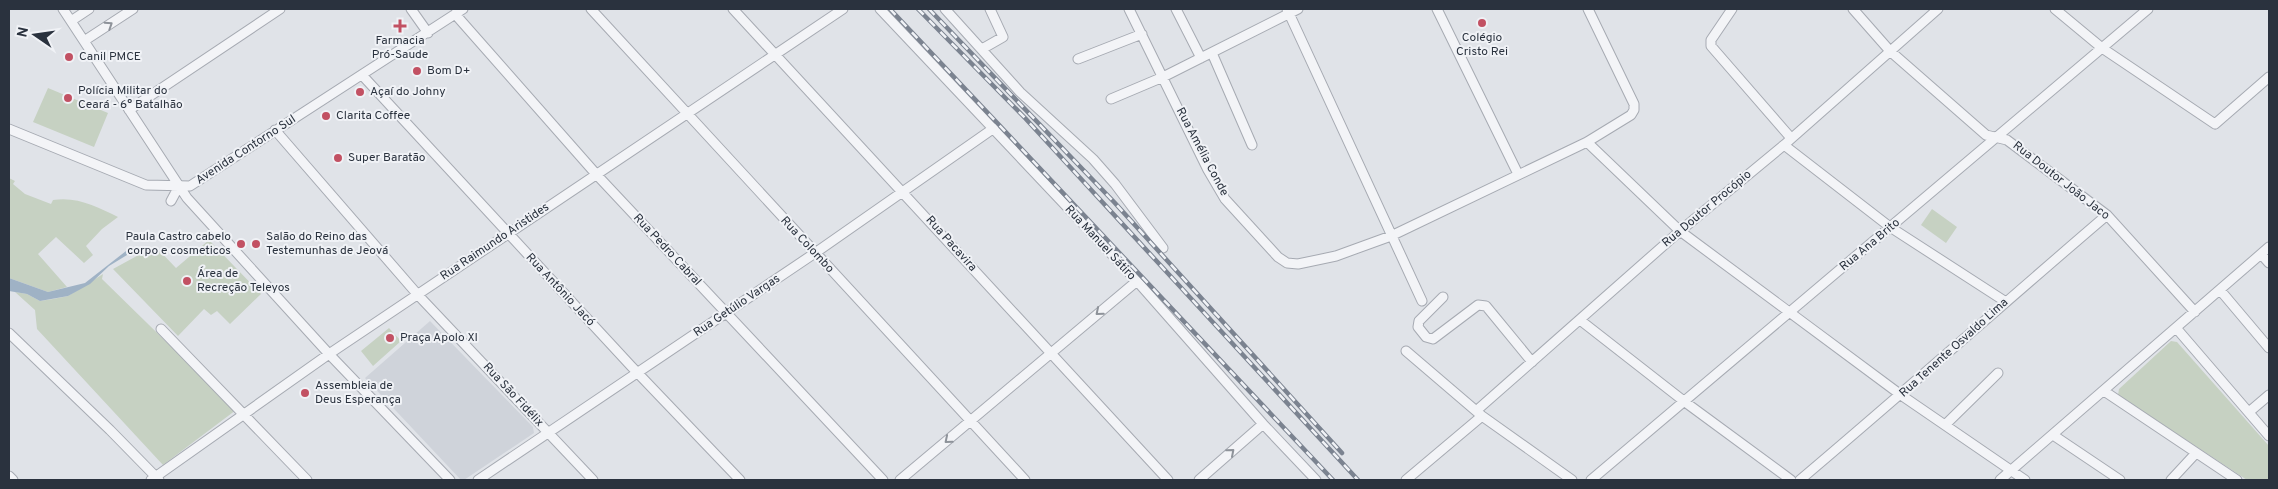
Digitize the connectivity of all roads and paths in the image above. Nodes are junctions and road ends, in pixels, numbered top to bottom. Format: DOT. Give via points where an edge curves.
graph roads {
  1 [pos="63,9"];
  2 [pos="89,9"];
  3 [pos="133,9"];
  4 [pos="280,9"];
  5 [pos="411,9"];
  6 [pos="463,9"];
  7 [pos="591,9"];
  8 [pos="733,9"];
  9 [pos="843,9"];
  10 [pos="880,9"];
  11 [pos="945,9"];
  12 [pos="990,9"];
  13 [pos="1129,9"];
  14 [pos="1176,9"];
  15 [pos="1298,9"];
  16 [pos="1437,9"];
  17 [pos="1588,9"];
  18 [pos="1732,9"];
  19 [pos="1853,9"];
  20 [pos="1938,9"];
  21 [pos="2055,9"];
  22 [pos="2148,9"];
  23 [pos="1288,11"];
  24 [pos="455,14"];
  25 [pos="71,21"];
  26 [pos="428,33"];
  27 [pos="1142,34"];
  28 [pos="84,41"];
  29 [pos="2102,48"];
  30 [pos="982,49"];
  31 [pos="1212,52"];
  32 [pos="1890,52"];
  33 [pos="775,56"];
  34 [pos="1200,58"];
  35 [pos="1078,59"];
  36 [pos="362,75"];
  37 [pos="1163,77"];
  38 [pos="2269,77"];
  39 [pos="1111,99"];
  40 [pos="129,110"];
  41 [pos="687,114"];
  42 [pos="994,128"];
  43 [pos="9,129"];
  44 [pos="275,130"];
  45 [pos="1995,137"];
  46 [pos="1788,141"];
  47 [pos="1588,142"];
  48 [pos="1252,145"];
  49 [pos="596,174"];
  50 [pos="1518,174"];
  51 [pos="179,186"];
  52 [pos="903,192"];
  53 [pos="171,201"];
  54 [pos="2107,215"];
  55 [pos="1890,227"];
  56 [pos="1680,230"];
  57 [pos="508,233"];
  58 [pos="1391,236"];
  59 [pos="2269,247"];
  60 [pos="1163,248"];
  61 [pos="815,253"];
  62 [pos="2261,254"];
  63 [pos="2269,263"];
  64 [pos="1137,281"];
  65 [pos="2220,290"];
  66 [pos="418,295"];
  67 [pos="1443,297"];
  68 [pos="1422,301"];
  69 [pos="2006,302"];
  70 [pos="1790,312"];
  71 [pos="2195,312"];
  72 [pos="726,313"];
  73 [pos="1580,320"];
  74 [pos="2176,328"];
  75 [pos="161,329"];
  76 [pos="9,333"];
  77 [pos="2269,348"];
  78 [pos="1406,351"];
  79 [pos="1051,352"];
  80 [pos="329,354"];
  81 [pos="1532,362"];
  82 [pos="638,373"];
  83 [pos="1998,373"];
  84 [pos="2104,391"];
  85 [pos="1901,395"];
  86 [pos="2269,395"];
  87 [pos="1685,402"];
  88 [pos="2249,412"];
  89 [pos="1479,413"];
  90 [pos="244,415"];
  91 [pos="970,422"];
  92 [pos="1263,424"];
  93 [pos="1945,425"];
  94 [pos="550,434"];
  95 [pos="2053,435"];
  96 [pos="2269,436"];
  97 [pos="2196,453"];
  98 [pos="2011,471"];
  99 [pos="9,476"];
  100 [pos="155,479"];
  101 [pos="13,480"];
  102 [pos="307,480"];
  103 [pos="450,480"];
  104 [pos="478,480"];
  105 [pos="593,480"];
  106 [pos="740,480"];
  107 [pos="883,480"];
  108 [pos="900,480"];
  109 [pos="1025,480"];
  110 [pos="1168,480"];
  111 [pos="1199,480"];
  112 [pos="1316,480"];
  113 [pos="1406,480"];
  114 [pos="1572,480"];
  115 [pos="1591,480"];
  116 [pos="1791,480"];
  117 [pos="1800,480"];
  118 [pos="2000,480"];
  119 [pos="2025,480"];
  120 [pos="2120,480"];
  121 [pos="2171,480"];
  122 [pos="2237,480"];
  1 -- 25 [label="street"];
  2 -- 25 [label="street"];
  28 -- 3 [label="street, one-way"];
  4 -- 40 [label="street"];
  5 -- 26 [label="street"];
  6 -- 24 [label="street, Avenida Contorno Sul"];
  7 -- 41 [label="street, Rua Colombo"];
  8 -- 33 [label="street, Rua Pacavira"];
  9 -- 33 [label="street, Rua Raimundo Aristides"];
  10 -- 42 [label="street, Rua Manuel Sátiro"];
  11 -- 30 [label="street"];
  12 -- 30 [label="street" via="1003,37"];
  13 -- 27 [label="street, Rua Amélia Conde"];
  14 -- 34 [label="street"];
  15 -- 23 [label="street"];
  16 -- 50 [label="street"];
  17 -- 47 [label="street, Rua Amélia Conde" via="1634,104 1631,114"];
  18 -- 46 [label="street" via="1711,40 1711,46"];
  19 -- 32 [label="street, Rua Doutor João Jaco"];
  20 -- 32 [label="street, Rua Doutor Procópio"];
  21 -- 29 [label="street"];
  22 -- 29 [label="street, Rua Ana Brito"];
  23 -- 31 [label="street"];
  23 -- 58 [label="street"];
  24 -- 26 [label="street, Avenida Contorno Sul"];
  24 -- 49 [label="street, Rua Pedro Cabral"];
  25 -- 28 [label="street"];
  26 -- 36 [label="street, Avenida Contorno Sul"];
  27 -- 35 [label="street"];
  27 -- 37 [label="street, Rua Amélia Conde"];
  28 -- 40 [label="street"];
  29 -- 38 [label="street" via="2215,124"];
  29 -- 45 [label="street, Rua Ana Brito"];
  30 -- 60 [label="street" via="1020,92 1093,159"];
  31 -- 34 [label="street"];
  31 -- 48 [label="street"];
  32 -- 45 [label="street, Rua Doutor João Jaco" via="1986,136"];
  32 -- 46 [label="street, Rua Doutor Procópio"];
  33 -- 41 [label="street, Rua Raimundo Aristides"];
  33 -- 52 [label="street, Rua Pacavira"];
  34 -- 37 [label="street"];
  36 -- 44 [label="street, Avenida Contorno Sul"];
  36 -- 57 [label="street, Rua Antônio Jacó"];
  37 -- 39 [label="street"];
  37 -- 58 [label="street, Rua Amélia Conde" via="1225,199 1282,261 1298,264 1336,256"];
  40 -- 51 [label="street"];
  41 -- 49 [label="street, Rua Raimundo Aristides"];
  41 -- 61 [label="street, Rua Colombo"];
  42 -- 52 [label="street, Rua Getúlio Vargas"];
  42 -- 64 [label="street, Rua Manuel Sátiro"];
  43 -- 51 [label="street, Avenida Contorno Sul" via="146,185"];
  44 -- 51 [label="street, Avenida Contorno Sul" via="190,186"];
  44 -- 66 [label="street, Rua São Fidélix"];
  45 -- 54 [label="street, Rua Doutor João Jaco" via="2007,140"];
  45 -- 55 [label="street, Rua Ana Brito"];
  46 -- 55 [label="street"];
  46 -- 56 [label="street, Rua Doutor Procópio"];
  47 -- 50 [label="street, Rua Amélia Conde"];
  47 -- 56 [label="street"];
  49 -- 57 [label="street, Rua Raimundo Aristides"];
  49 -- 72 [label="street, Rua Pedro Cabral"];
  50 -- 58 [label="street, Rua Amélia Conde"];
  51 -- 53 [label="street"];
  51 -- 80 [label="street"];
  52 -- 61 [label="street, Rua Getúlio Vargas"];
  52 -- 79 [label="street, Rua Pacavira"];
  54 -- 69 [label="street, Rua Tenente Osvaldo Lima"];
  54 -- 71 [label="street, Rua Doutor João Jaco"];
  55 -- 69 [label="street"];
  55 -- 70 [label="street, Rua Ana Brito"];
  56 -- 70 [label="street"];
  56 -- 73 [label="street, Rua Doutor Procópio"];
  57 -- 66 [label="street, Rua Raimundo Aristides"];
  57 -- 82 [label="street, Rua Antônio Jacó"];
  58 -- 68 [label="street"];
  59 -- 62 [label="street"];
  61 -- 72 [label="street, Rua Getúlio Vargas"];
  61 -- 91 [label="street, Rua Colombo"];
  62 -- 63 [label="street"];
  62 -- 65 [label="street"];
  64 -- 79 [label="street, one-way"];
  64 -- 92 [label="street, Rua Manuel Sátiro"];
  65 -- 71 [label="street"];
  65 -- 77 [label="street"];
  66 -- 80 [label="street, Rua Raimundo Aristides"];
  66 -- 94 [label="street, Rua São Fidélix"];
  67 -- 81 [label="street" via="1419,320 1418,327 1426,337 1433,339 1478,305 1486,306"];
  69 -- 85 [label="street, Rua Tenente Osvaldo Lima"];
  70 -- 85 [label="street"];
  70 -- 87 [label="street, Rua Ana Brito"];
  71 -- 74 [label="street"];
  72 -- 82 [label="street, Rua Getúlio Vargas"];
  72 -- 107 [label="street, Rua Pedro Cabral"];
  73 -- 81 [label="street, Rua Doutor Procópio"];
  73 -- 87 [label="street"];
  74 -- 84 [label="street"];
  74 -- 88 [label="street"];
  75 -- 90 [label="street"];
  76 -- 100 [label="street"];
  78 -- 89 [label="street"];
  79 -- 91 [label="street"];
  79 -- 110 [label="street, Rua Pacavira"];
  80 -- 90 [label="street, Rua Raimundo Aristides"];
  80 -- 103 [label="street"];
  81 -- 89 [label="street, Rua Doutor Procópio"];
  82 -- 94 [label="street, Rua Getúlio Vargas"];
  82 -- 106 [label="street, Rua Antônio Jacó"];
  83 -- 93 [label="street"];
  84 -- 95 [label="street"];
  84 -- 97 [label="street"];
  85 -- 93 [label="street"];
  85 -- 117 [label="street, Rua Tenente Osvaldo Lima"];
  86 -- 88 [label="street"];
  87 -- 115 [label="street, Rua Ana Brito"];
  87 -- 116 [label="street"];
  88 -- 96 [label="street"];
  89 -- 113 [label="street, Rua Doutor Procópio"];
  89 -- 114 [label="street"];
  90 -- 100 [label="street, Rua Raimundo Aristides"];
  90 -- 102 [label="street"];
  91 -- 108 [label="street, one-way"];
  91 -- 109 [label="street, Rua Colombo"];
  111 -- 92 [label="street, one-way"];
  92 -- 112 [label="street, Rua Manuel Sátiro"];
  93 -- 98 [label="street"];
  94 -- 104 [label="street, Rua Getúlio Vargas"];
  94 -- 105 [label="street, Rua São Fidélix"];
  95 -- 98 [label="street"];
  95 -- 120 [label="street"];
  97 -- 121 [label="street"];
  97 -- 122 [label="street"];
  98 -- 118 [label="street"];
  98 -- 119 [label="street"];
  99 -- 101 [label="street"];
}
